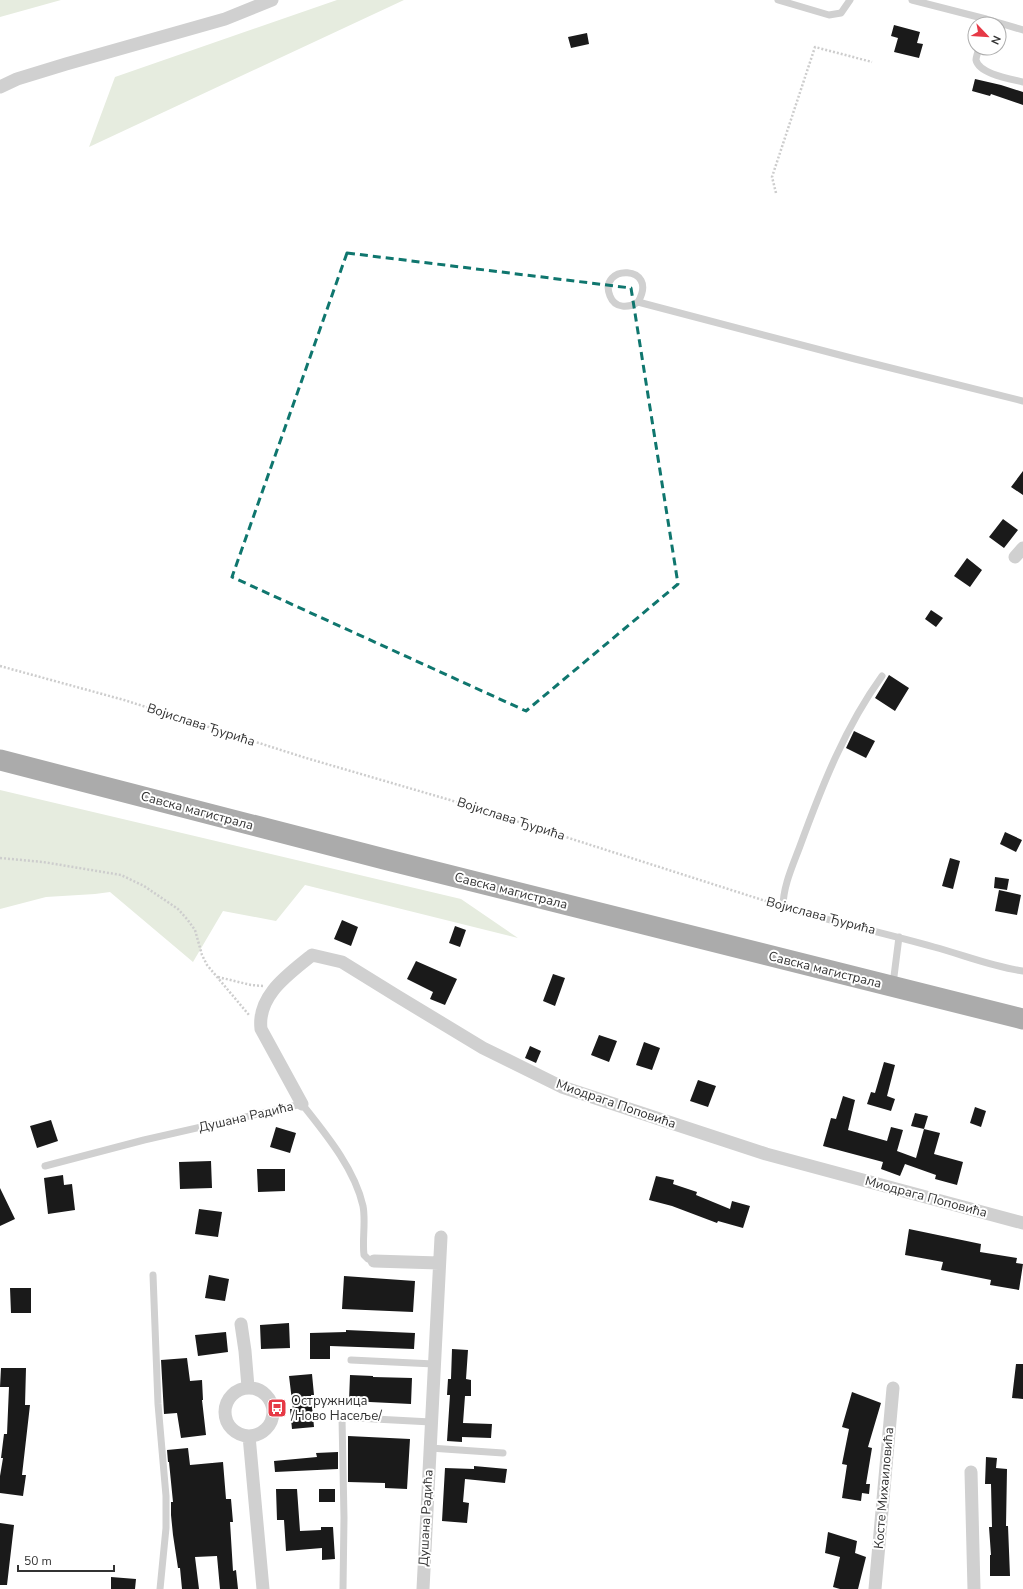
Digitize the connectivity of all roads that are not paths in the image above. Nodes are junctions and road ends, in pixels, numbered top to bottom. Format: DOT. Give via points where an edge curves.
graph roads {
  1 [pos="272,0"];
  2 [pos="778,0"];
  3 [pos="850,0"];
  4 [pos="912,0"];
  5 [pos="967,16"];
  6 [pos="1007,27"];
  7 [pos="1023,30"];
  8 [pos="977,56"];
  9 [pos="1023,82"];
  10 [pos="0,87"];
  11 [pos="638,302"];
  12 [pos="1023,401"];
  13 [pos="882,676"];
  14 [pos="0,760"];
  15 [pos="899,937"];
  16 [pos="1023,971"];
  17 [pos="893,987"];
  18 [pos="1023,1019"];
  19 [pos="302,1104"];
  20 [pos="45,1166"];
  21 [pos="1023,1223"];
  22 [pos="441,1237"];
  23 [pos="374,1261"];
  24 [pos="439,1263"];
  25 [pos="153,1274"];
  26 [pos="241,1324"];
  27 [pos="351,1360"];
  28 [pos="434,1364"];
  29 [pos="248,1388"];
  30 [pos="893,1388"];
  31 [pos="342,1418"];
  32 [pos="356,1418"];
  33 [pos="431,1422"];
  34 [pos="249,1436"];
  35 [pos="430,1448"];
  36 [pos="503,1453"];
  37 [pos="971,1472"];
  38 [pos="160,1589"];
  39 [pos="263,1589"];
  40 [pos="344,1589"];
  41 [pos="423,1589"];
  42 [pos="875,1589"];
  43 [pos="974,1589"];
  1 -- 10 [label="street" via="225,19 59,66"];
  2 -- 3 [label="lane" via="829,15 842,13"];
  4 -- 5 [label="lane"];
  6 -- 7 [label="lane"];
  8 -- 9 [label="lane" via="978,66 989,73"];
  11 -- 11 [label="lane" via="623,307 612,300 608,288 616,274 629,272 640,278 643,294"];
  11 -- 12 [label="lane"];
  13 -- 15 [label="lane, Војислава Ђурића" via="860,709 825,780 788,880 783,907"];
  14 -- 17 [label="main road, Савска магистрала"];
  15 -- 16 [label="lane, Војислава Ђурића" via="963,954 996,966"];
  15 -- 17 [label="lane"];
  17 -- 18 [label="main road, Савска магистрала"];
  19 -- 20 [label="lane, Душана Радића" via="144,1140"];
  19 -- 21 [label="street, Миодрага Поповића" via="261,1029 260,1022 275,986 312,955 342,962 483,1048 562,1087 766,1154"];
  19 -- 23 [label="lane, Душана Радића" via="342,1158 354,1182 363,1206 364,1255"];
  22 -- 24 [label="street, Душана Радића"];
  23 -- 24 [label="street, Душана Радића"];
  24 -- 28 [label="street, Душана Радића"];
  25 -- 38 [label="lane" via="158,1404 166,1496 166,1528"];
  26 -- 29 [label="street"];
  27 -- 28 [label="lane"];
  28 -- 33 [label="street, Душана Радића"];
  29 -- 34 [label="street" via="234,1393 229,1398 225,1412 226,1420 235,1432"];
  29 -- 34 [label="street" via="255,1388 268,1397 273,1411 272,1418 263,1431"];
  30 -- 42 [label="street, Косте Михаиловића"];
  31 -- 40 [label="lane"];
  32 -- 33 [label="lane"];
  33 -- 35 [label="street, Душана Радића"];
  34 -- 39 [label="street"];
  35 -- 36 [label="lane"];
  35 -- 41 [label="street, Душана Радића"];
  37 -- 43 [label="street"];
}
